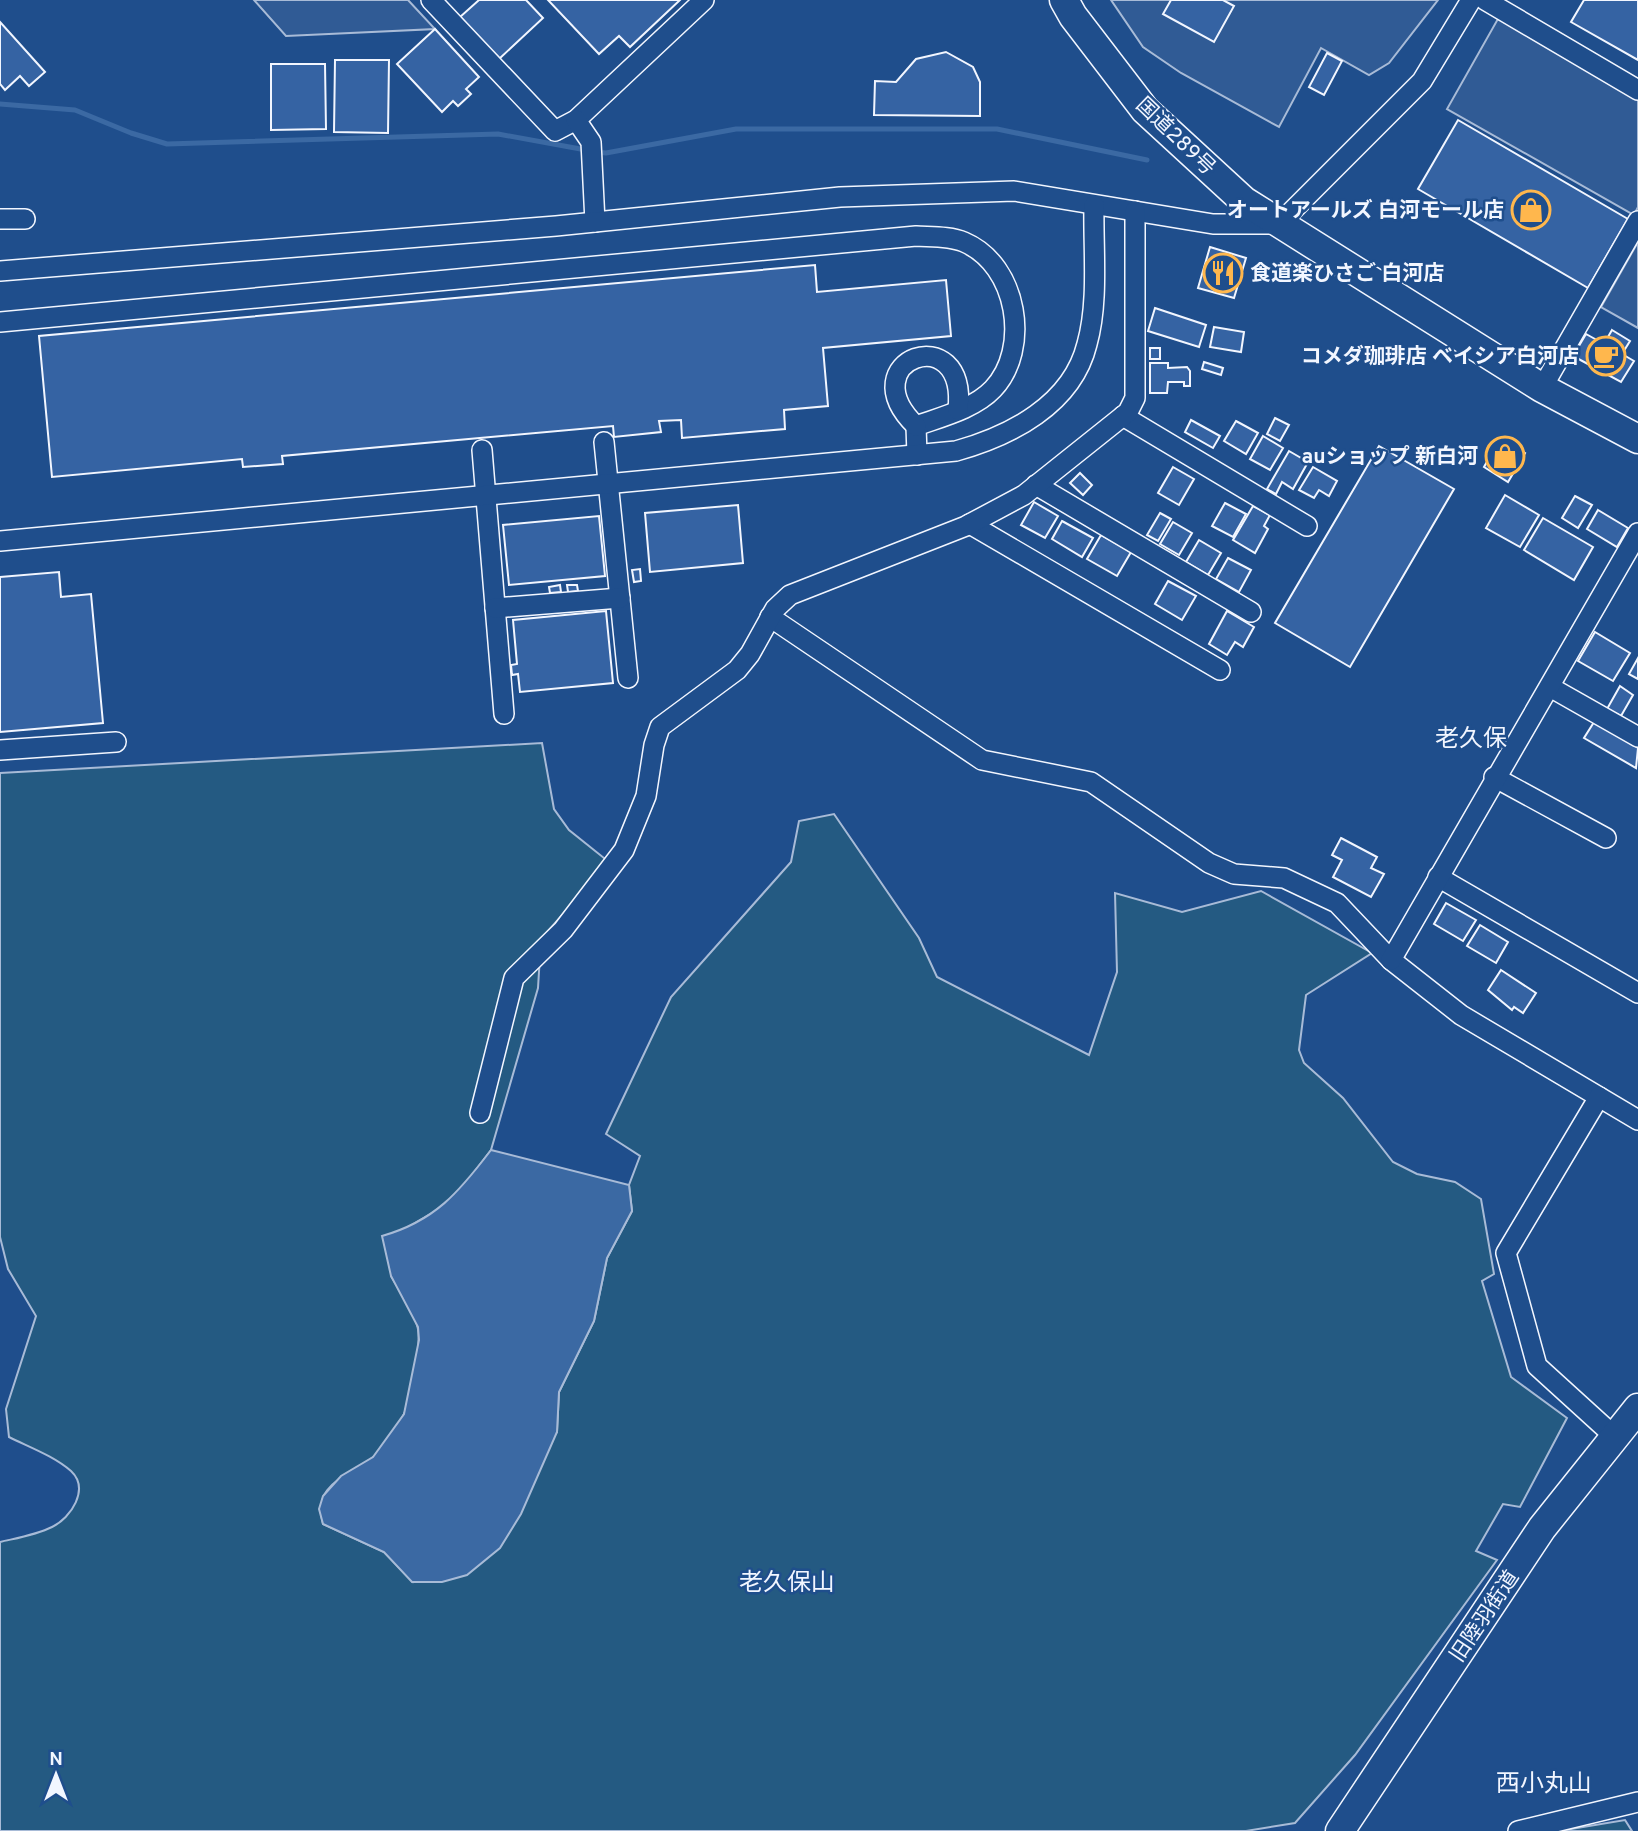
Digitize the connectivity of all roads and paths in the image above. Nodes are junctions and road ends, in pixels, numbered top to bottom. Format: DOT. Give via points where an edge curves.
graph roads {
  1 [pos="431,0"];
  2 [pos="704,0"];
  3 [pos="1064,0"];
  4 [pos="1472,0"];
  5 [pos="1485,0"];
  6 [pos="1638,90"];
  7 [pos="576,120"];
  8 [pos="1094,205"];
  9 [pos="1135,211"];
  10 [pos="0,219"];
  11 [pos="25,219"];
  12 [pos="1638,221"];
  13 [pos="595,222"];
  14 [pos="1279,224"];
  15 [pos="0,271"];
  16 [pos="0,322"];
  17 [pos="1542,388"];
  18 [pos="958,410"];
  19 [pos="1123,416"];
  20 [pos="916,426"];
  21 [pos="1638,439"];
  22 [pos="604,442"];
  23 [pos="482,450"];
  24 [pos="917,454"];
  25 [pos="608,483"];
  26 [pos="1036,485"];
  27 [pos="485,494"];
  28 [pos="970,524"];
  29 [pos="1307,526"];
  30 [pos="1638,533"];
  31 [pos="0,541"];
  32 [pos="620,598"];
  33 [pos="495,608"];
  34 [pos="1251,612"];
  35 [pos="770,617"];
  36 [pos="1220,670"];
  37 [pos="628,678"];
  38 [pos="1550,687"];
  39 [pos="504,714"];
  40 [pos="1638,737"];
  41 [pos="116,742"];
  42 [pos="0,750"];
  43 [pos="1494,778"];
  44 [pos="1606,838"];
  45 [pos="1438,877"];
  46 [pos="1391,960"];
  47 [pos="1638,993"];
  48 [pos="1599,1097"];
  49 [pos="480,1113"];
  50 [pos="1638,1120"];
  51 [pos="1638,1408"];
  52 [pos="1615,1436"];
  53 [pos="1638,1802"];
  54 [pos="1340,1831"];
  55 [pos="1518,1831"];
  1 -- 7 [label="street" via="555,131"];
  2 -- 7 [label="street"];
  3 -- 14 [label="highway, 国道289号" via="1145,110 1244,201"];
  4 -- 14 [label="street" via="1422,81"];
  5 -- 6 [label="street"];
  7 -- 13 [label="street" via="591,142"];
  8 -- 9 [label="street"];
  8 -- 13 [label="street" via="1014,191 839,197"];
  8 -- 24 [label="street" via="1093,290 1087,345 1076,372 1038,415 994,441 956,451"];
  9 -- 14 [label="street" via="1213,224"];
  9 -- 19 [label="street" via="1135,398"];
  10 -- 11 [label="street"];
  12 -- 17 [label="street"];
  13 -- 15 [label="street"];
  14 -- 17 [label="highway, 国道289号"];
  16 -- 18 [label="street" via="942,237 964,242 983,255 999,276 1016,322 1016,347 1007,371 992,391"];
  17 -- 21 [label="highway, 国道289号"];
  18 -- 20 [label="street"];
  18 -- 20 [label="street" via="960,393 949,364 939,358 915,359 894,377 894,386 904,414"];
  19 -- 26 [label="street"];
  19 -- 29 [label="street"];
  20 -- 24 [label="street"];
  22 -- 25 [label="street"];
  23 -- 27 [label="street"];
  24 -- 25 [label="street"];
  25 -- 27 [label="street"];
  25 -- 32 [label="street"];
  26 -- 28 [label="street"];
  26 -- 34 [label="street"];
  27 -- 31 [label="street"];
  27 -- 33 [label="street"];
  28 -- 35 [label="street" via="790,595"];
  28 -- 36 [label="street"];
  30 -- 38 [label="street"];
  32 -- 33 [label="street"];
  32 -- 37 [label="street"];
  33 -- 39 [label="street"];
  35 -- 46 [label="street" via="982,760 1091,782 1209,863 1234,874 1284,878 1337,904"];
  35 -- 49 [label="street" via="737,670 660,727 646,796 624,850 563,930 514,978"];
  38 -- 40 [label="street"];
  38 -- 43 [label="street"];
  41 -- 42 [label="street"];
  43 -- 44 [label="street"];
  43 -- 45 [label="street"];
  45 -- 46 [label="street"];
  45 -- 47 [label="street"];
  46 -- 48 [label="street" via="1461,1016"];
  48 -- 50 [label="street"];
  48 -- 52 [label="street" via="1506,1253 1537,1366"];
  51 -- 52 [label="highway, 旧陸羽街道"];
  52 -- 54 [label="highway, 旧陸羽街道" via="1542,1528"];
  53 -- 55 [label="street"];
}
